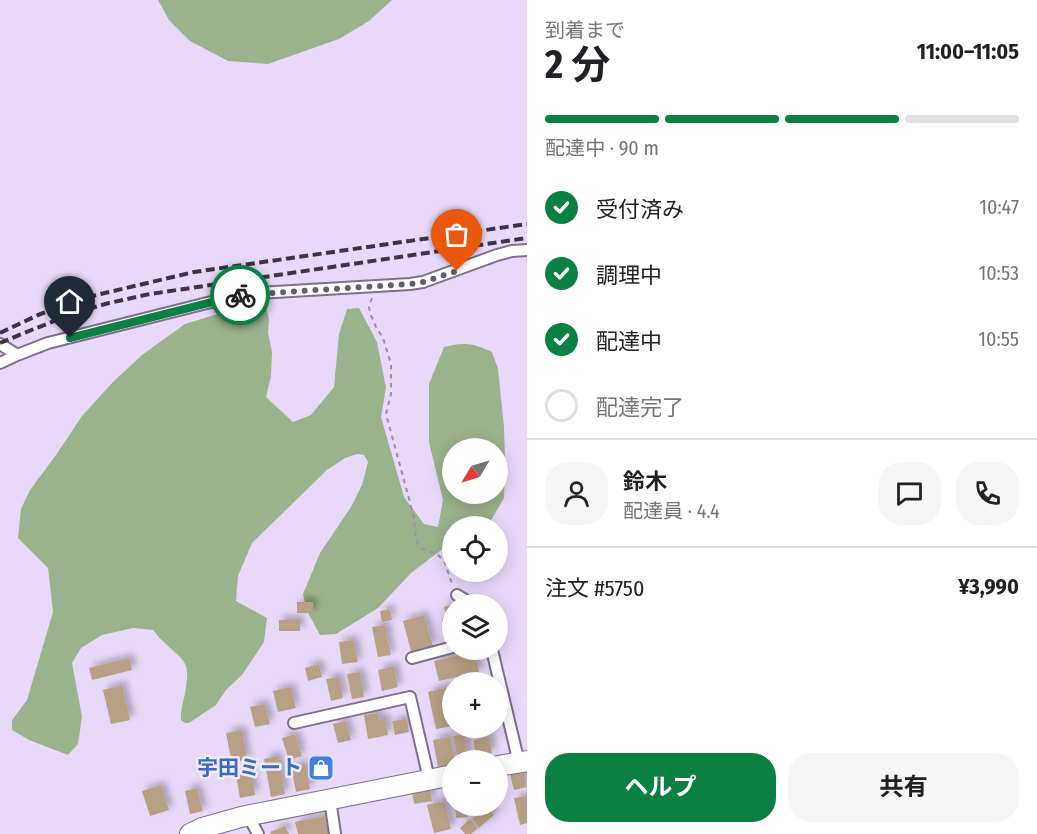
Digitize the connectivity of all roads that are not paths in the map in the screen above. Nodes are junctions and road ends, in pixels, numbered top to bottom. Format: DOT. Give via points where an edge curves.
graph roads {
  1 [pos="527,250"];
  2 [pos="0,344"];
  3 [pos="17,355"];
  4 [pos="0,363"];
  5 [pos="442,650"];
  6 [pos="412,658"];
  7 [pos="495,660"];
  8 [pos="294,723"];
  9 [pos="523,762"];
  10 [pos="508,764"];
  11 [pos="442,777"];
  12 [pos="429,779"];
  13 [pos="330,799"];
  14 [pos="248,815"];
  15 [pos="190,834"];
  16 [pos="258,834"];
  17 [pos="335,834"];
  1 -- 3 [label="street" via="497,255 423,282 243,294"];
  2 -- 3 [label="street"];
  3 -- 4 [label="street"];
  5 -- 6 [label="street"];
  7 -- 9 [label="street"];
  8 -- 12 [label="street" via="410,697"];
  9 -- 10 [label="highway"];
  11 -- 12 [label="highway"];
  12 -- 13 [label="highway"];
  13 -- 14 [label="highway"];
  13 -- 17 [label="street"];
  14 -- 15 [label="highway"];
  14 -- 16 [label="street"];
}
